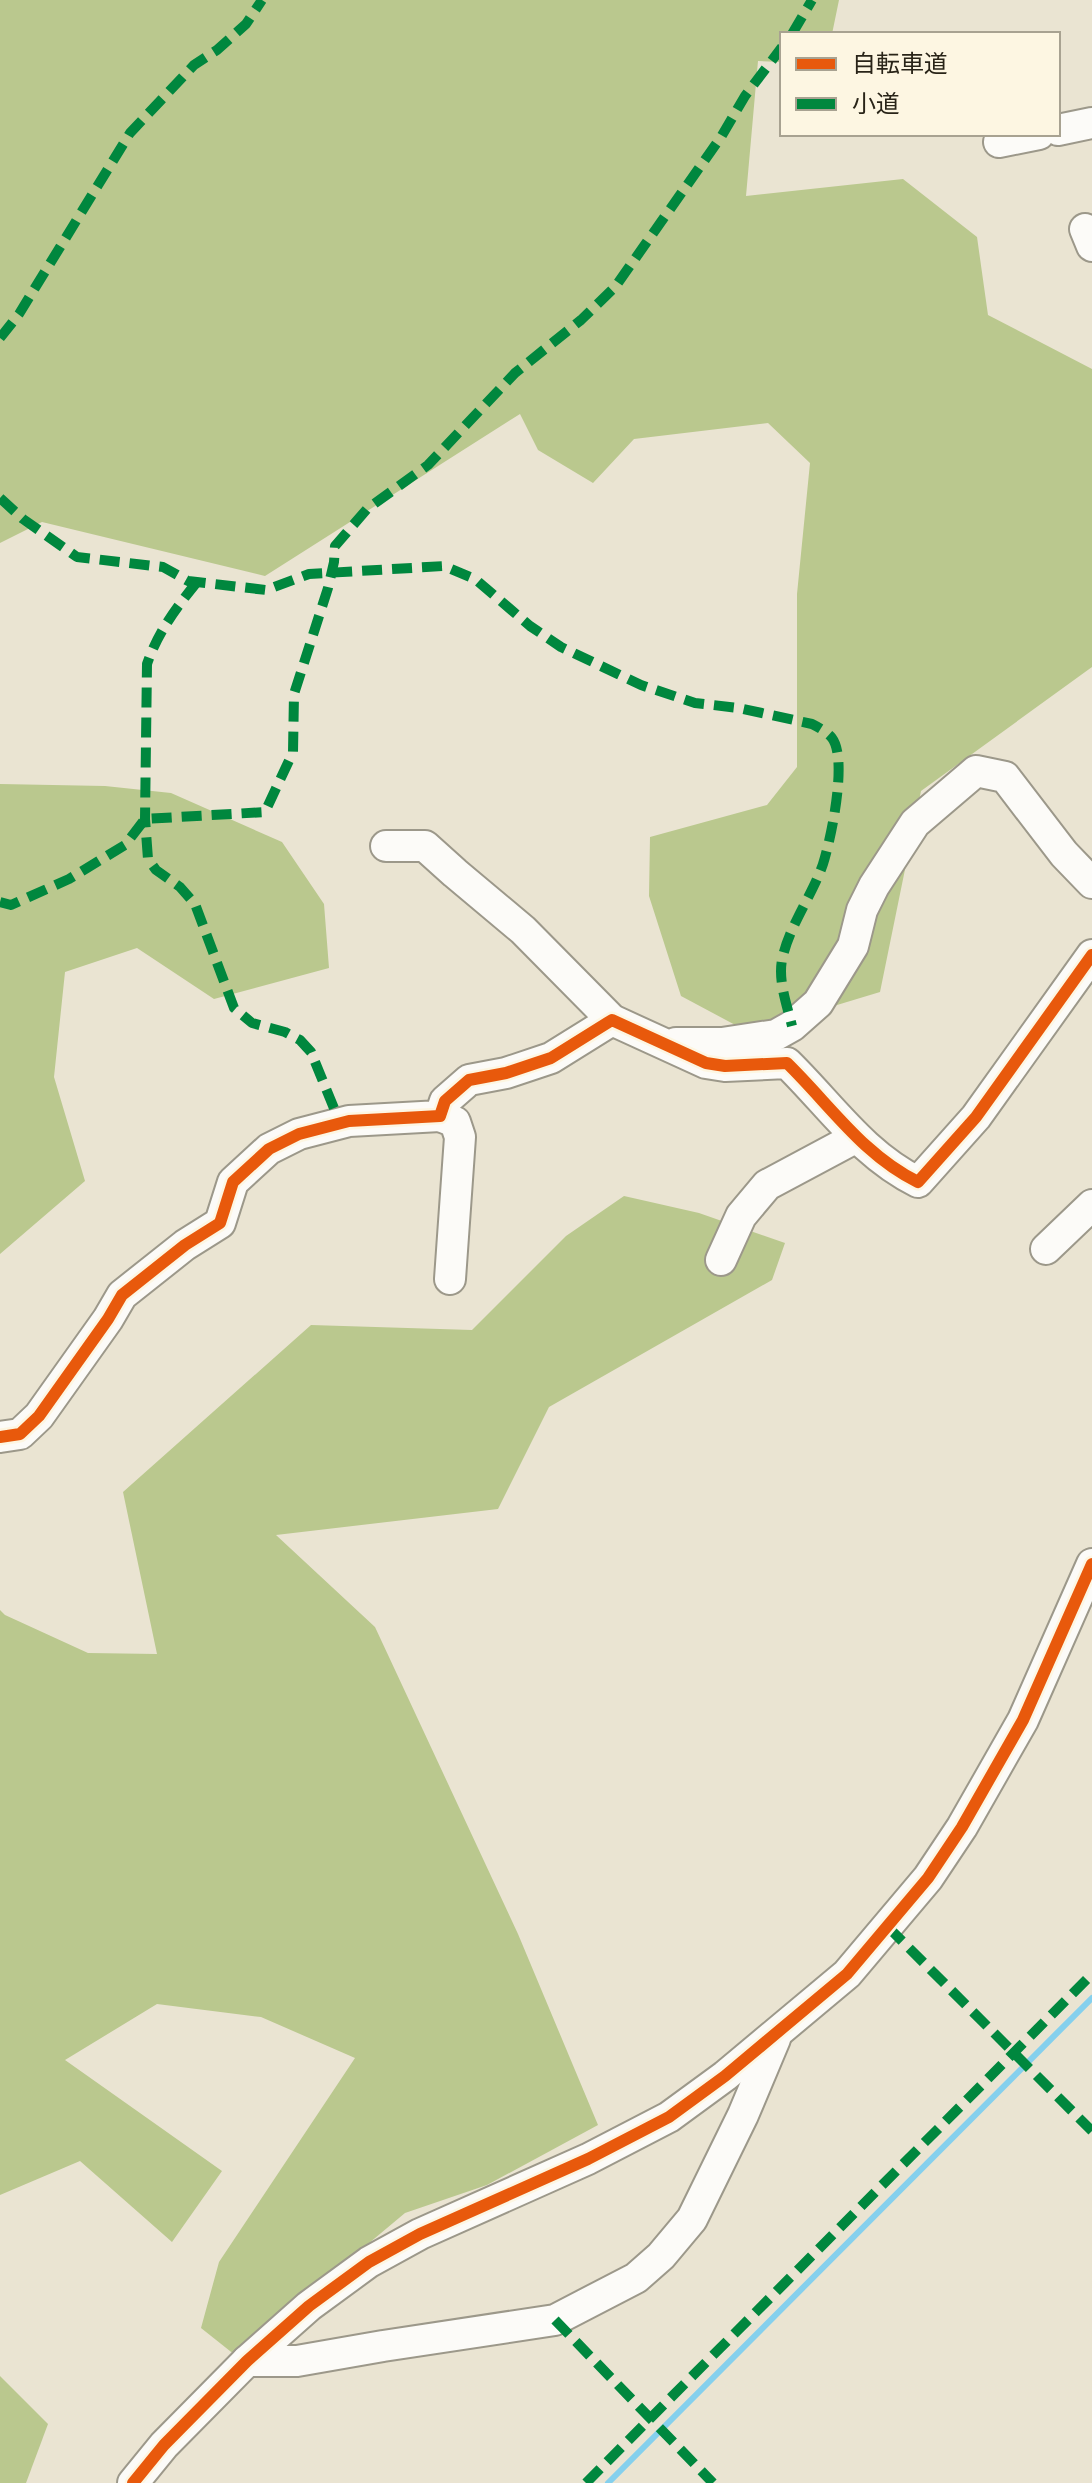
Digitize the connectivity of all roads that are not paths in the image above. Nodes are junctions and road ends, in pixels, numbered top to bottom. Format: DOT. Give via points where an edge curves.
graph roads {
  1 [pos="1092,123"];
  2 [pos="1060,130"];
  3 [pos="1029,136"];
  4 [pos="999,142"];
  5 [pos="386,846"];
  6 [pos="1092,883"];
  7 [pos="1092,955"];
  8 [pos="612,1020"];
  9 [pos="662,1042"];
  10 [pos="440,1116"];
  11 [pos="855,1138"];
  12 [pos="1092,1205"];
  13 [pos="1046,1249"];
  14 [pos="721,1260"];
  15 [pos="450,1279"];
  16 [pos="0,1437"];
  17 [pos="1092,1564"];
  18 [pos="778,2033"];
  19 [pos="247,2361"];
  20 [pos="133,2483"];
  1 -- 2 [label="street"];
  3 -- 4 [label="street"];
  5 -- 8 [label="street" via="425,846 523,930"];
  6 -- 9 [label="street" via="1005,777 976,771 915,823 862,910 853,946 818,1003 792,1026 776,1035 722,1043"];
  7 -- 11 [label="street" via="976,1117 918,1182"];
  8 -- 9 [label="street"];
  8 -- 10 [label="street" via="551,1058 469,1080 445,1101"];
  9 -- 11 [label="street" via="706,1063 787,1063"];
  10 -- 15 [label="street" via="455,1122 460,1137"];
  10 -- 16 [label="street" via="349,1121 299,1134 269,1149 233,1182 220,1223 122,1295 39,1416 20,1434"];
  11 -- 14 [label="street" via="767,1185 741,1216"];
  12 -- 13 [label="street"];
  17 -- 18 [label="street" via="1023,1720 928,1878 847,1974"];
  18 -- 19 [label="street" via="669,2117 369,2262"];
  18 -- 19 [label="street" via="692,2219 636,2278 555,2320 297,2361"];
  19 -- 20 [label="street"];
}
